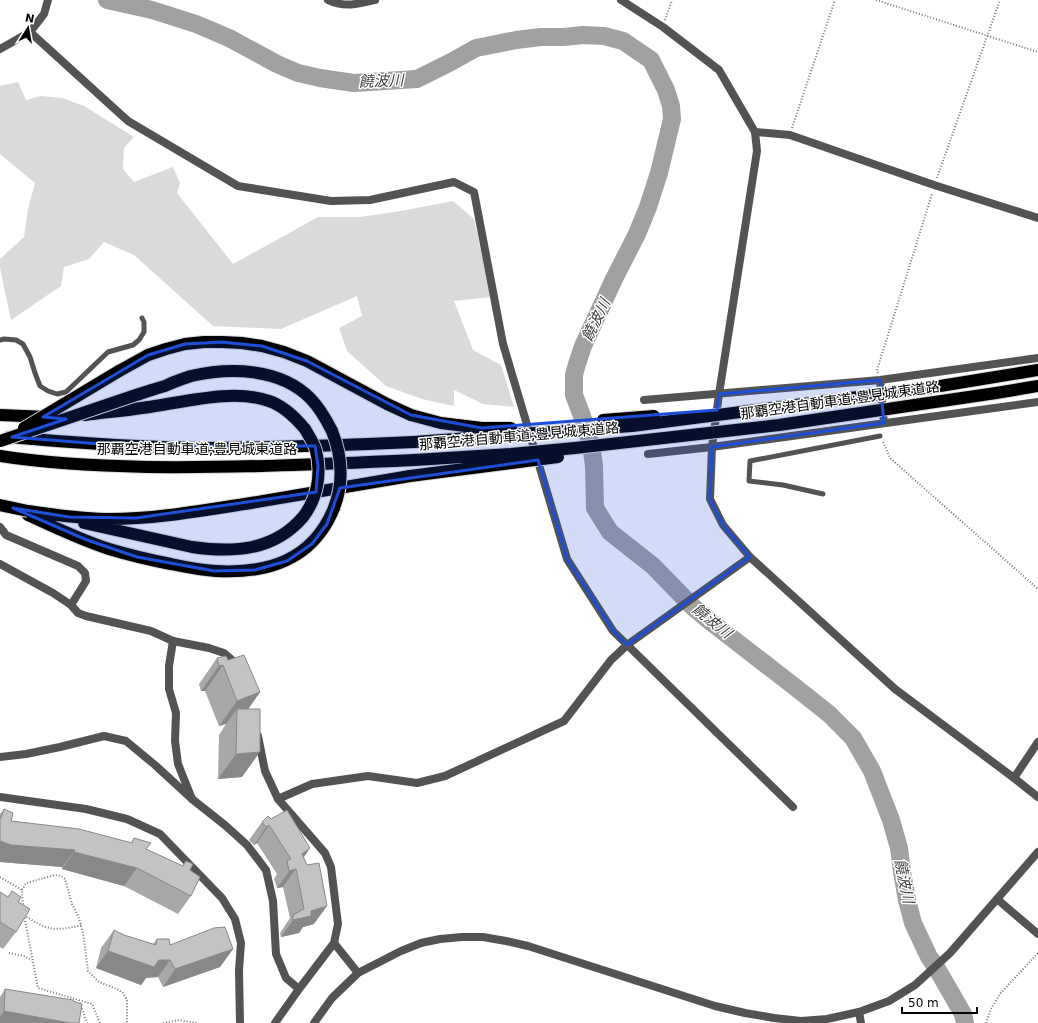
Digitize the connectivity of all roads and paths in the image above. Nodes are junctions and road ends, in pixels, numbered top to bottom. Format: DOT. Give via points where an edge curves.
graph roads {
  1 [pos="48,0"];
  2 [pos="328,0"];
  3 [pos="375,0"];
  4 [pos="622,0"];
  5 [pos="672,0"];
  6 [pos="835,0"];
  7 [pos="876,0"];
  8 [pos="1000,0"];
  9 [pos="663,27"];
  10 [pos="30,32"];
  11 [pos="988,36"];
  12 [pos="0,49"];
  13 [pos="1038,52"];
  14 [pos="754,132"];
  15 [pos="790,135"];
  16 [pos="934,185"];
  17 [pos="1038,218"];
  18 [pos="142,318"];
  19 [pos="0,340"];
  20 [pos="1038,358"];
  21 [pos="1038,370"];
  22 [pos="880,380"];
  23 [pos="1038,386"];
  24 [pos="719,394"];
  25 [pos="644,400"];
  26 [pos="1038,402"];
  27 [pos="778,408"];
  28 [pos="0,415"];
  29 [pos="884,423"];
  30 [pos="695,434"];
  31 [pos="0,436"];
  32 [pos="880,436"];
  33 [pos="0,441"];
  34 [pos="712,447"];
  35 [pos="648,454"];
  36 [pos="0,456"];
  37 [pos="823,494"];
  38 [pos="0,502"];
  39 [pos="0,505"];
  40 [pos="28,511"];
  41 [pos="0,527"];
  42 [pos="750,558"];
  43 [pos="0,564"];
  44 [pos="1038,589"];
  45 [pos="71,605"];
  46 [pos="173,641"];
  47 [pos="627,645"];
  48 [pos="242,670"];
  49 [pos="256,725"];
  50 [pos="1038,742"];
  51 [pos="0,757"];
  52 [pos="1014,778"];
  53 [pos="0,797"];
  54 [pos="1038,797"];
  55 [pos="192,799"];
  56 [pos="278,799"];
  57 [pos="793,806"];
  58 [pos="1038,852"];
  59 [pos="0,877"];
  60 [pos="22,890"];
  61 [pos="997,899"];
  62 [pos="24,915"];
  63 [pos="81,925"];
  64 [pos="1038,934"];
  65 [pos="334,943"];
  66 [pos="9,953"];
  67 [pos="1038,953"];
  68 [pos="32,960"];
  69 [pos="358,973"];
  70 [pos="299,989"];
  71 [pos="79,1000"];
  72 [pos="859,1012"];
  73 [pos="85,1023"];
  74 [pos="100,1023"];
  75 [pos="127,1023"];
  76 [pos="163,1023"];
  77 [pos="197,1023"];
  78 [pos="240,1023"];
  79 [pos="275,1023"];
  80 [pos="314,1023"];
  81 [pos="861,1023"];
  82 [pos="986,1023"];
  1 -- 10 [label="street" via="44,14"];
  2 -- 3 [label="street" via="335,4 354,5"];
  4 -- 9 [label="street"];
  5 -- 9 [label="path"];
  6 -- 15 [label="path"];
  7 -- 11 [label="path"];
  8 -- 11 [label="path"];
  9 -- 14 [label="street" via="719,70"];
  10 -- 12 [label="street"];
  10 -- 47 [label="street" via="128,121 238,186 331,201 370,200 454,182 474,192 503,344 567,559 613,631"];
  11 -- 13 [label="path"];
  11 -- 16 [label="path"];
  14 -- 15 [label="street"];
  14 -- 24 [label="street" via="757,151"];
  15 -- 16 [label="street"];
  16 -- 17 [label="street"];
  16 -- 22 [label="path" via="877,370"];
  18 -- 19 [label="lane" via="144,332 139,340 133,345 108,352 66,392 57,394 40,386 30,357 22,344 16,340"];
  20 -- 22 [label="street"];
  21 -- 27 [label="highway, 那覇空港自動車道;豊見城東道路, bridge"];
  22 -- 24 [label="street"];
  22 -- 29 [label="street"];
  23 -- 30 [label="highway, 那覇空港自動車道;豊見城東道路, bridge" via="795,423"];
  24 -- 25 [label="street"];
  24 -- 34 [label="street"];
  26 -- 29 [label="street"];
  27 -- 31 [label="highway, 那覇空港自動車道;豊見城東道路, bridge" via="632,426 414,442 295,447 124,446"];
  27 -- 33 [label="highway, bridge" via="705,411 517,428 482,428 411,416 307,361 284,352 242,343 204,342 185,344 148,355"];
  28 -- 40 [label="highway, bridge" via="57,418 237,395 259,398 285,409 305,429 316,451 317,490 309,509 296,526 276,540 263,545 227,550 192,547"];
  29 -- 34 [label="street"];
  30 -- 36 [label="highway, 那覇空港自動車道;豊見城東道路, bridge" via="511,454 203,468 58,463"];
  30 -- 40 [label="highway, bridge" via="545,459 410,476 167,516 109,519 68,517"];
  32 -- 37 [label="lane" via="750,461 749,481"];
  32 -- 44 [label="path" via="890,458"];
  33 -- 38 [label="highway, bridge" via="189,377 235,371 254,372 286,382 310,398 332,431 339,451 341,470 339,492 334,508 327,524 312,544 287,561 255,570 214,571 137,557 109,549"];
  34 -- 35 [label="street"];
  34 -- 42 [label="street" via="710,499 723,525"];
  39 -- 40 [label="highway, bridge"];
  41 -- 45 [label="street" via="6,535 78,566 85,573 86,581"];
  42 -- 47 [label="street"];
  42 -- 52 [label="street" via="895,689"];
  43 -- 45 [label="street"];
  45 -- 46 [label="street" via="78,613 86,616 151,631"];
  46 -- 48 [label="street" via="224,653"];
  46 -- 55 [label="street" via="169,689 176,713 178,764"];
  47 -- 56 [label="street" via="564,721 445,776 417,783 368,776 312,784"];
  47 -- 57 [label="street"];
  49 -- 56 [label="street" via="265,771"];
  50 -- 52 [label="street"];
  51 -- 55 [label="street" via="26,754 104,736 126,741"];
  52 -- 54 [label="street"];
  53 -- 78 [label="street" via="86,809 128,819 160,834 222,898 235,919 241,943"];
  55 -- 70 [label="street" via="247,845 266,870 273,901 276,954 286,978"];
  56 -- 65 [label="street" via="325,853 331,867 338,924"];
  58 -- 61 [label="street"];
  59 -- 60 [label="path"];
  60 -- 62 [label="path"];
  60 -- 63 [label="path" via="26,883 60,876 65,879"];
  61 -- 64 [label="street"];
  61 -- 72 [label="street" via="950,953 915,985 889,1001"];
  62 -- 63 [label="path" via="36,924 54,929"];
  62 -- 68 [label="path"];
  63 -- 75 [label="path" via="88,972 99,982 123,993 127,1000"];
  65 -- 69 [label="street"];
  65 -- 70 [label="street"];
  66 -- 68 [label="path"];
  67 -- 82 [label="path" via="1000,994"];
  68 -- 71 [label="path" via="38,988"];
  69 -- 72 [label="street" via="421,943 440,939 483,937 528,946 715,1006 745,1013 801,1021 827,1020"];
  69 -- 80 [label="street" via="332,998"];
  70 -- 79 [label="street"];
  71 -- 73 [label="path"];
  71 -- 74 [label="path" via="92,1004"];
  72 -- 81 [label="street"];
  76 -- 77 [label="path" via="179,1020"];
}
